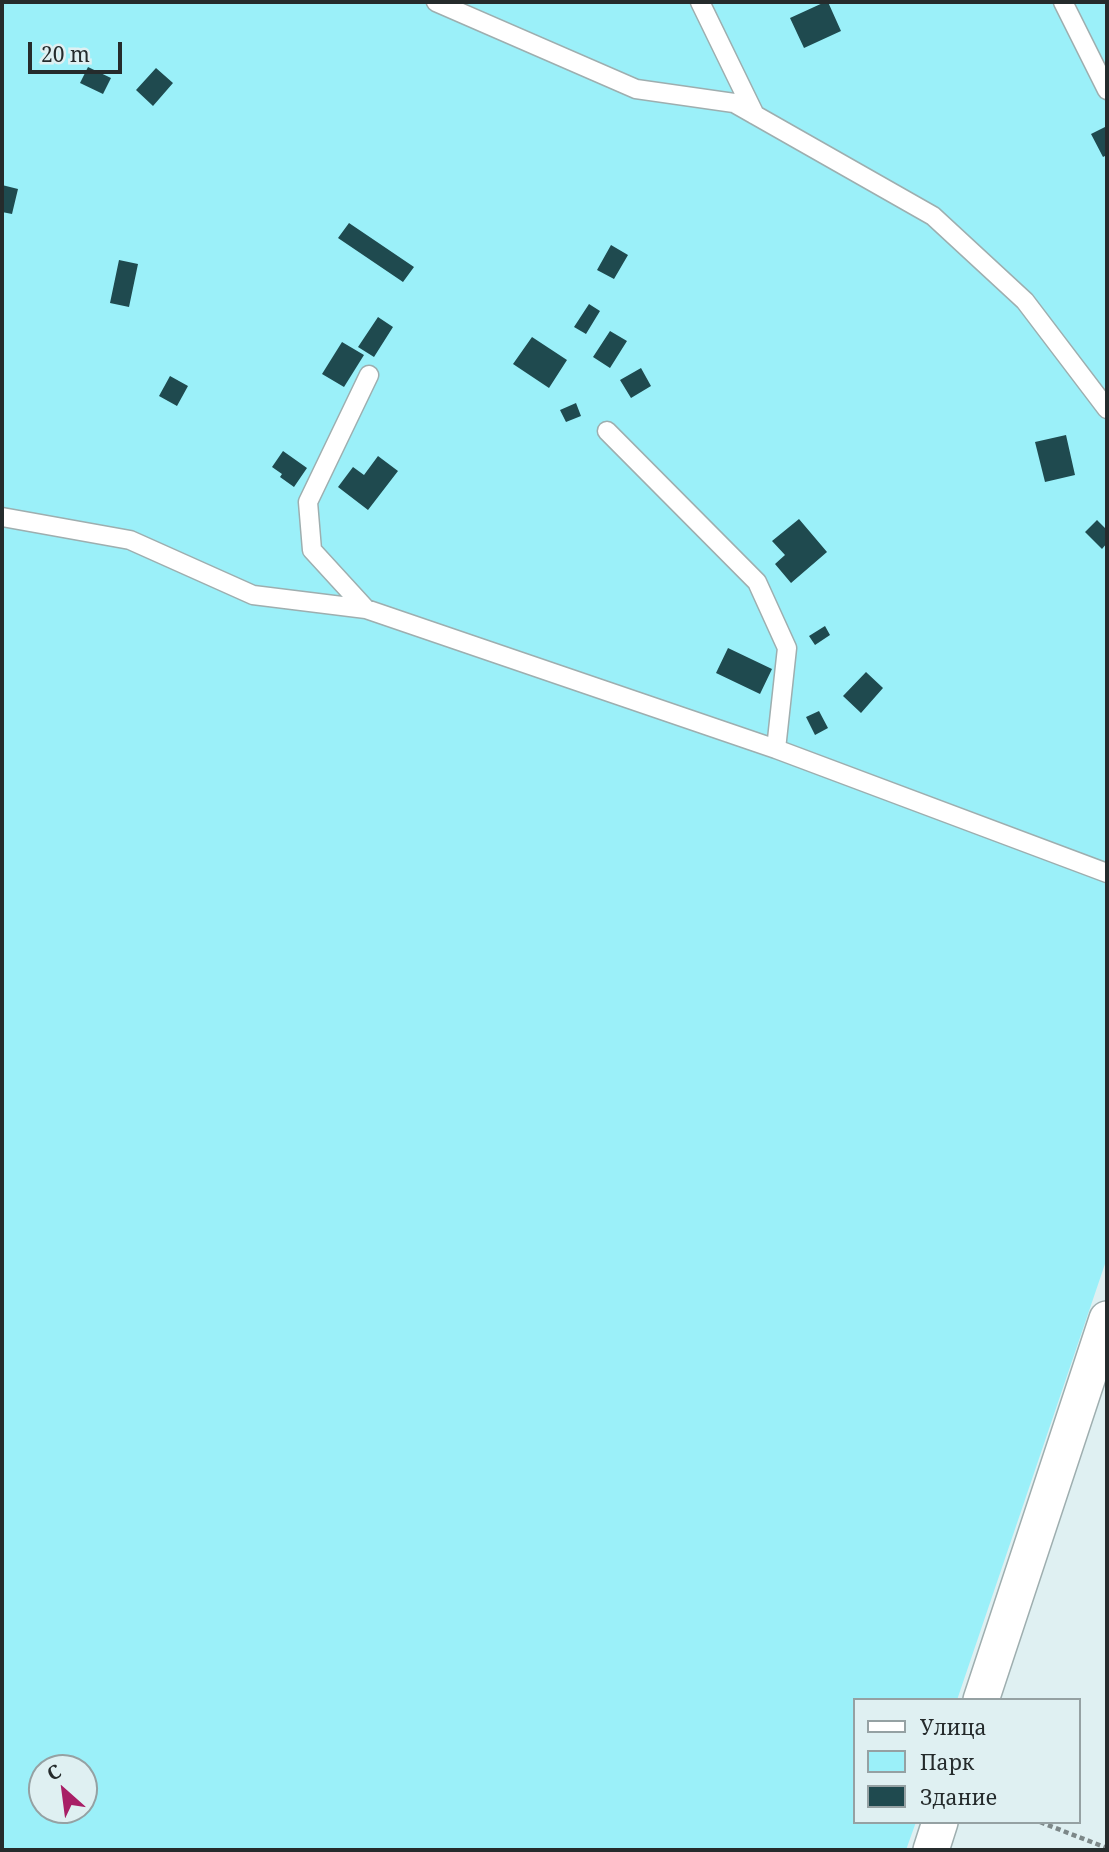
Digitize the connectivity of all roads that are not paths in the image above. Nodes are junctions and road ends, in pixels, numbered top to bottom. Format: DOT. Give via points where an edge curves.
graph roads {
  1 [pos="436,2"];
  2 [pos="700,2"];
  3 [pos="1063,2"];
  4 [pos="1107,90"];
  5 [pos="755,115"];
  6 [pos="369,375"];
  7 [pos="1107,409"];
  8 [pos="607,431"];
  9 [pos="2,517"];
  10 [pos="366,609"];
  11 [pos="776,749"];
  12 [pos="1107,873"];
  13 [pos="1107,1319"];
  14 [pos="982,1698"];
  15 [pos="939,1824"];
  16 [pos="931,1850"];
  1 -- 5 [label="lane" via="636,89 734,103"];
  2 -- 5 [label="lane"];
  3 -- 4 [label="lane"];
  5 -- 7 [label="lane" via="933,216 1025,301"];
  6 -- 10 [label="lane" via="308,502 312,550"];
  8 -- 11 [label="lane" via="757,582 787,648"];
  9 -- 10 [label="lane" via="130,540 253,596"];
  10 -- 11 [label="lane"];
  11 -- 12 [label="lane"];
  13 -- 14 [label="street"];
  15 -- 16 [label="street"];
}
